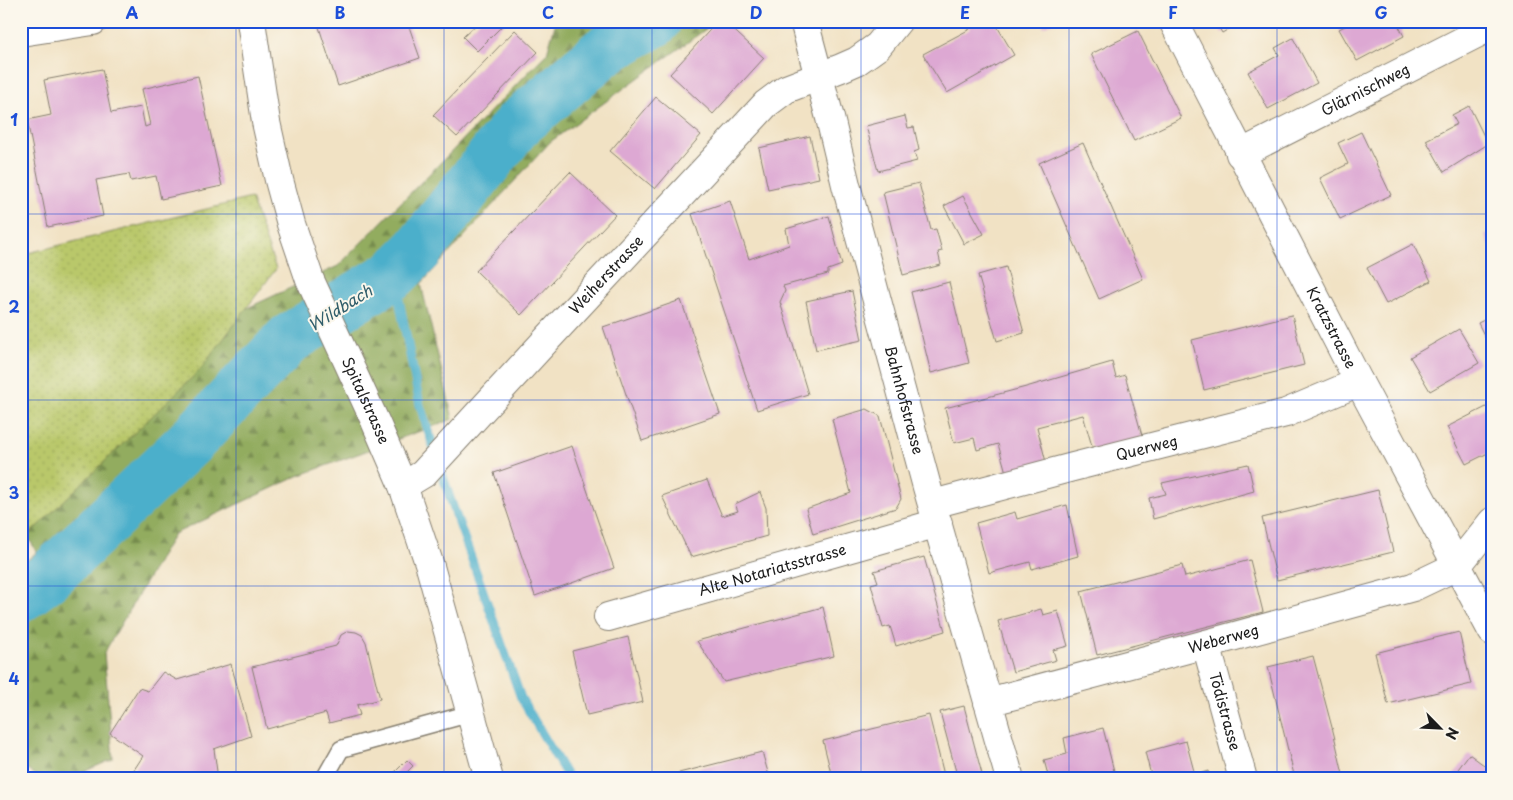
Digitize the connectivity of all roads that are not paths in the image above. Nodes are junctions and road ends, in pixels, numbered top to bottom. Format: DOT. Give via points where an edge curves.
graph roads {
  1 [pos="93,21"];
  2 [pos="251,21"];
  3 [pos="804,21"];
  4 [pos="898,21"];
  5 [pos="1173,21"];
  6 [pos="1492,26"];
  7 [pos="21,32"];
  8 [pos="819,77"];
  9 [pos="1240,154"];
  10 [pos="1359,382"];
  11 [pos="413,480"];
  12 [pos="935,514"];
  13 [pos="1492,522"];
  14 [pos="1457,566"];
  15 [pos="608,617"];
  16 [pos="1492,631"];
  17 [pos="1206,644"];
  18 [pos="988,702"];
  19 [pos="472,713"];
  20 [pos="324,779"];
  21 [pos="489,779"];
  22 [pos="1010,779"];
  23 [pos="1243,779"];
  1 -- 7 [label="street"];
  2 -- 11 [label="street, Spitalstrasse" via="266,122 279,180 310,280 338,340"];
  3 -- 8 [label="street, Bahnhofstrasse"];
  4 -- 8 [label="street, Weiherstrasse" via="878,46 856,61"];
  5 -- 9 [label="street, Kratzstrasse"];
  6 -- 9 [label="street, Glärnischweg"];
  8 -- 11 [label="street, Weiherstrasse" via="786,89 766,104 455,440"];
  8 -- 12 [label="street, Bahnhofstrasse"];
  9 -- 10 [label="street, Kratzstrasse"];
  10 -- 12 [label="street, Querweg" via="1286,412 1178,440"];
  10 -- 14 [label="street, Kratzstrasse"];
  11 -- 19 [label="street, Spitalstrasse" via="429,563"];
  12 -- 15 [label="street, Alte Notariatsstrasse"];
  12 -- 18 [label="street, Bahnhofstrasse"];
  13 -- 14 [label="street"];
  14 -- 16 [label="street, Kratzstrasse"];
  14 -- 17 [label="street, Weberweg" via="1413,587"];
  17 -- 18 [label="street, Weberweg"];
  17 -- 23 [label="street, Tödistrasse"];
  18 -- 22 [label="street, Bahnhofstrasse"];
  19 -- 20 [label="lane" via="340,750"];
  19 -- 21 [label="street, Spitalstrasse"];
}
